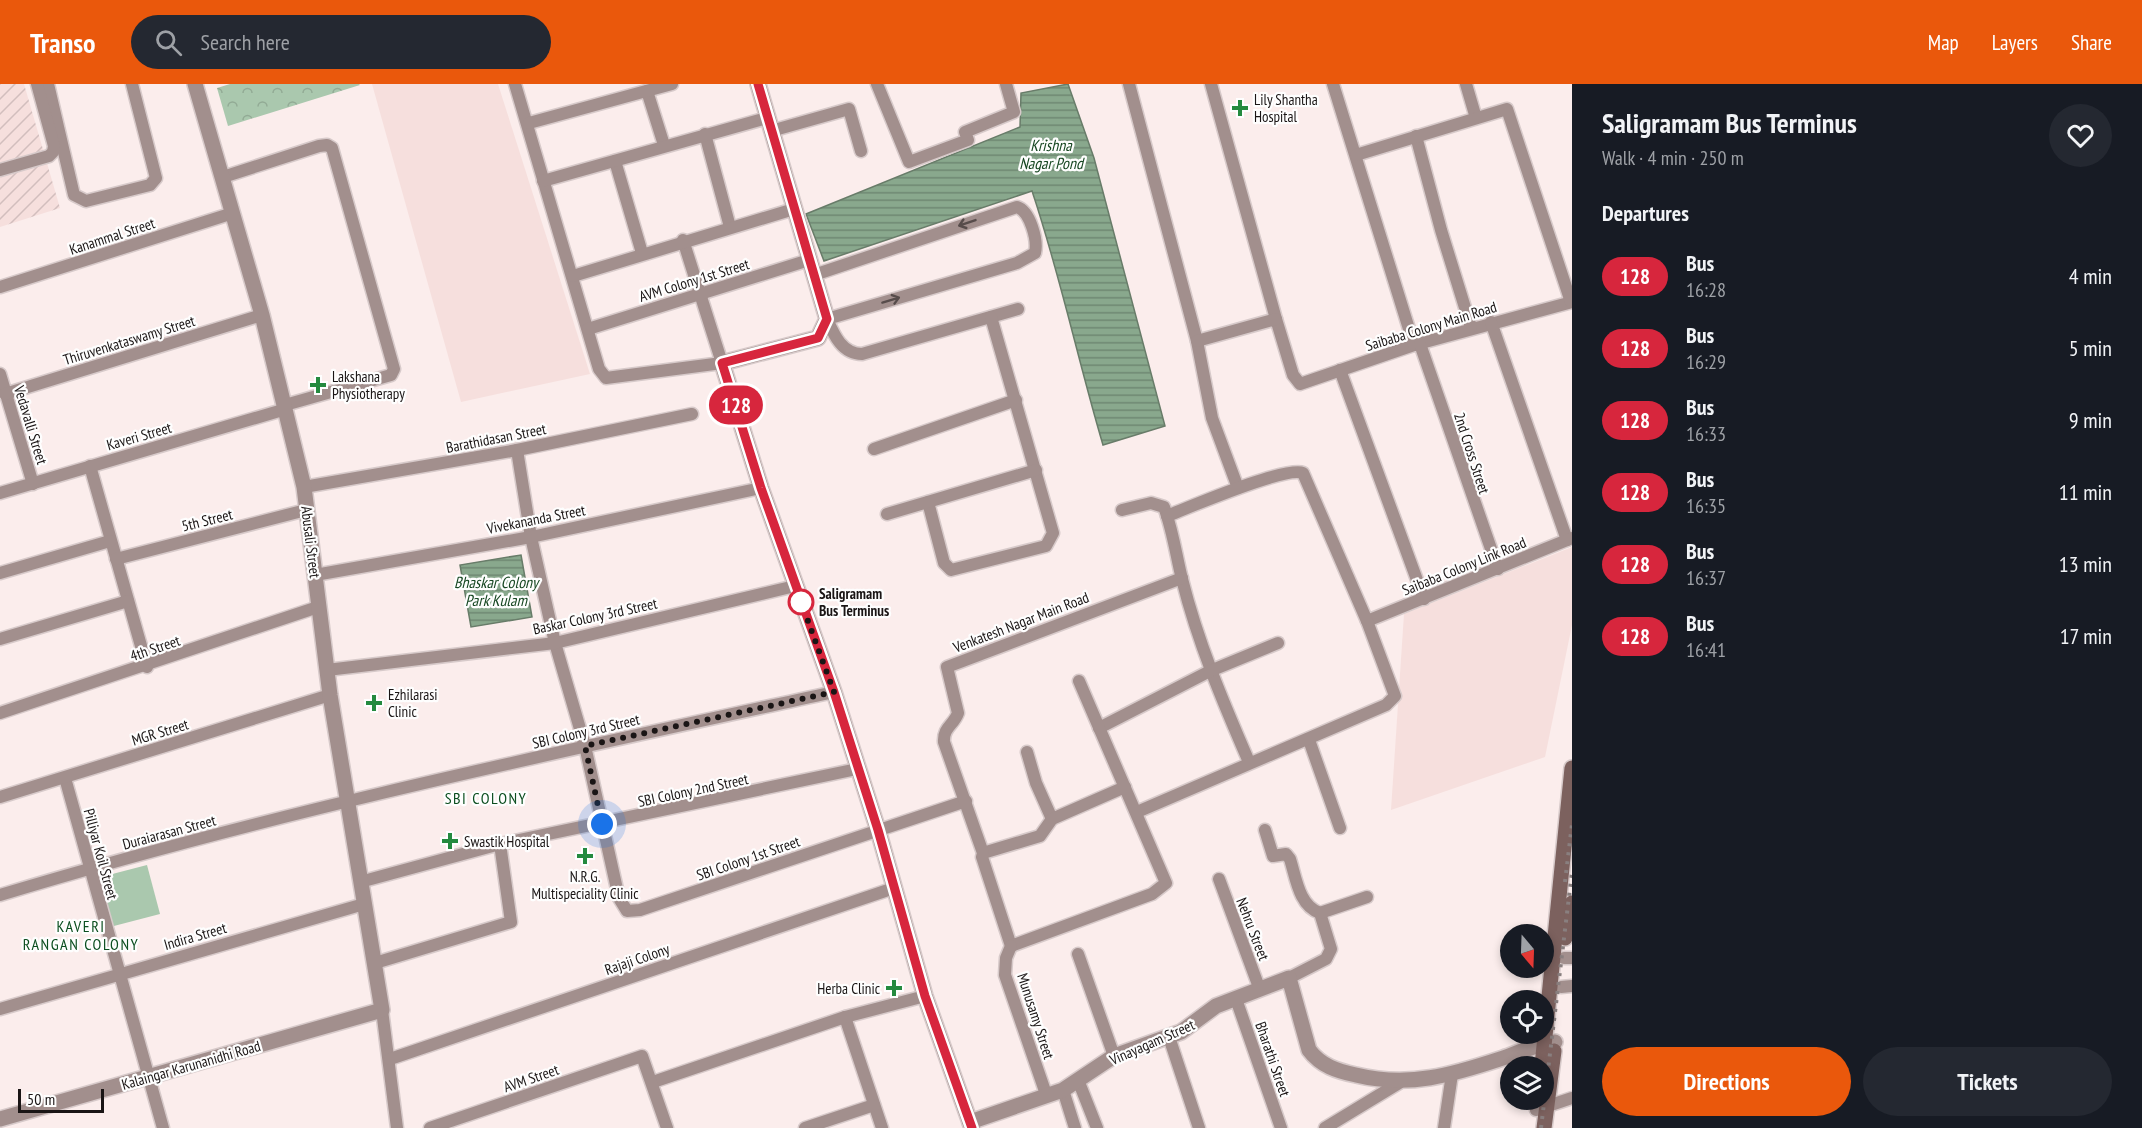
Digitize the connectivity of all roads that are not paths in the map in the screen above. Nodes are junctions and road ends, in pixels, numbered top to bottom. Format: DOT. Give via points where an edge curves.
graph roads {
  1 [pos="37,84"];
  2 [pos="48,84"];
  3 [pos="132,84"];
  4 [pos="195,84"];
  5 [pos="515,84"];
  6 [pos="672,84"];
  7 [pos="758,84"];
  8 [pos="877,84"];
  9 [pos="1006,84"];
  10 [pos="1128,84"];
  11 [pos="1211,84"];
  12 [pos="1333,84"];
  13 [pos="1466,84"];
  14 [pos="647,91"];
  15 [pos="1476,118"];
  16 [pos="529,123"];
  17 [pos="769,124"];
  18 [pos="705,134"];
  19 [pos="1416,136"];
  20 [pos="664,145"];
  21 [pos="861,151"];
  22 [pos="1356,155"];
  23 [pos="615,161"];
  24 [pos="0,170"];
  25 [pos="223,177"];
  26 [pos="543,181"];
  27 [pos="794,209"];
  28 [pos="233,213"];
  29 [pos="730,227"];
  30 [pos="683,240"];
  31 [pos="642,253"];
  32 [pos="815,269"];
  33 [pos="573,276"];
  34 [pos="0,287"];
  35 [pos="699,293"];
  36 [pos="1572,302"];
  37 [pos="1018,309"];
  38 [pos="262,315"];
  39 [pos="991,317"];
  40 [pos="831,318"];
  41 [pos="1276,319"];
  42 [pos="1491,322"];
  43 [pos="1471,327"];
  44 [pos="588,329"];
  45 [pos="1197,341"];
  46 [pos="1417,345"];
  47 [pos="722,363"];
  48 [pos="1340,370"];
  49 [pos="0,374"];
  50 [pos="6,394"];
  51 [pos="1016,400"];
  52 [pos="285,407"];
  53 [pos="692,414"];
  54 [pos="517,450"];
  55 [pos="874,450"];
  56 [pos="90,466"];
  57 [pos="1036,470"];
  58 [pos="33,484"];
  59 [pos="304,487"];
  60 [pos="761,488"];
  61 [pos="1238,488"];
  62 [pos="0,493"];
  63 [pos="928,502"];
  64 [pos="306,510"];
  65 [pos="1122,510"];
  66 [pos="887,514"];
  67 [pos="1167,516"];
  68 [pos="531,537"];
  69 [pos="1569,539"];
  70 [pos="110,542"];
  71 [pos="116,559"];
  72 [pos="1498,569"];
  73 [pos="0,573"];
  74 [pos="315,575"];
  75 [pos="1182,578"];
  76 [pos="795,586"];
  77 [pos="1424,599"];
  78 [pos="128,601"];
  79 [pos="318,607"];
  80 [pos="1367,621"];
  81 [pos="0,639"];
  82 [pos="555,643"];
  83 [pos="1278,643"];
  84 [pos="147,667"];
  85 [pos="327,670"];
  86 [pos="1210,671"];
  87 [pos="1079,681"];
  88 [pos="834,692"];
  89 [pos="330,695"];
  90 [pos="0,714"];
  91 [pos="1099,728"];
  92 [pos="1309,740"];
  93 [pos="585,746"];
  94 [pos="1027,752"];
  95 [pos="1250,762"];
  96 [pos="1572,768"];
  97 [pos="857,769"];
  98 [pos="65,778"];
  99 [pos="1125,787"];
  100 [pos="0,797"];
  101 [pos="346,801"];
  102 [pos="966,801"];
  103 [pos="1137,812"];
  104 [pos="1052,819"];
  105 [pos="602,824"];
  106 [pos="1340,828"];
  107 [pos="878,830"];
  108 [pos="1265,830"];
  109 [pos="500,844"];
  110 [pos="983,853"];
  111 [pos="89,868"];
  112 [pos="1219,879"];
  113 [pos="360,882"];
  114 [pos="894,888"];
  115 [pos="0,895"];
  116 [pos="1367,897"];
  117 [pos="1572,903"];
  118 [pos="364,904"];
  119 [pos="1320,913"];
  120 [pos="1011,946"];
  121 [pos="1078,954"];
  122 [pos="1568,958"];
  123 [pos="375,963"];
  124 [pos="119,973"];
  125 [pos="1289,978"];
  126 [pos="1566,987"];
  127 [pos="1260,990"];
  128 [pos="1554,992"];
  129 [pos="925,996"];
  130 [pos="1236,999"];
  131 [pos="0,1009"];
  132 [pos="382,1010"];
  133 [pos="845,1017"];
  134 [pos="1554,1028"];
  135 [pos="1168,1037"];
  136 [pos="1544,1044"];
  137 [pos="1114,1056"];
  138 [pos="390,1059"];
  139 [pos="1452,1074"];
  140 [pos="151,1077"];
  141 [pos="1078,1080"];
  142 [pos="653,1082"];
  143 [pos="1399,1083"];
  144 [pos="1063,1090"];
  145 [pos="1046,1094"];
  146 [pos="1572,1098"];
  147 [pos="1554,1102"];
  148 [pos="874,1105"];
  149 [pos="1539,1110"];
  150 [pos="1541,1110"];
  151 [pos="0,1119"];
  152 [pos="971,1125"];
  153 [pos="163,1128"];
  154 [pos="397,1128"];
  155 [pos="430,1128"];
  156 [pos="667,1128"];
  157 [pos="805,1128"];
  158 [pos="882,1128"];
  159 [pos="1075,1128"];
  160 [pos="1097,1128"];
  161 [pos="1199,1128"];
  162 [pos="1281,1128"];
  163 [pos="1324,1128"];
  164 [pos="1444,1128"];
  165 [pos="1534,1128"];
  166 [pos="1544,1128"];
  1 -- 24 [label="street" via="54,152"];
  2 -- 3 [label="street" via="74,195 86,201 150,185 156,178"];
  4 -- 25 [label="street, Abusali Street"];
  5 -- 16 [label="street"];
  6 -- 14 [label="street"];
  7 -- 17 [label="street"];
  8 -- 9 [label="street" via="909,162 968,140 965,132 1014,112"];
  10 -- 45 [label="street"];
  11 -- 41 [label="street"];
  12 -- 22 [label="street, 2nd Cross Street"];
  13 -- 15 [label="street"];
  14 -- 16 [label="street"];
  14 -- 20 [label="street"];
  15 -- 19 [label="street"];
  15 -- 36 [label="street" via="1504,108 1511,114"];
  16 -- 26 [label="street"];
  17 -- 18 [label="street"];
  17 -- 21 [label="street" via="849,109"];
  17 -- 27 [label="street"];
  18 -- 20 [label="street"];
  18 -- 29 [label="street"];
  19 -- 22 [label="street"];
  19 -- 43 [label="street"];
  20 -- 23 [label="street"];
  22 -- 46 [label="street, 2nd Cross Street"];
  23 -- 26 [label="street"];
  23 -- 31 [label="street"];
  25 -- 28 [label="street, Abusali Street"];
  25 -- 52 [label="street, Kaveri Street" via="319,146 332,148 394,369 391,375"];
  26 -- 33 [label="street"];
  27 -- 29 [label="street"];
  27 -- 32 [label="street"];
  28 -- 34 [label="street, Kanammal Street"];
  28 -- 38 [label="street, Abusali Street"];
  29 -- 30 [label="street"];
  30 -- 31 [label="street"];
  30 -- 35 [label="street"];
  31 -- 33 [label="street"];
  32 -- 35 [label="street, AVM Colony 1st Street"];
  32 -- 40 [label="street"];
  40 -- 32 [label="street, AVM Colony 1st Street, one-way" via="1017,262 1035,253 1037,246 1026,213 1017,207"];
  33 -- 44 [label="street"];
  35 -- 44 [label="street, AVM Colony 1st Street"];
  35 -- 47 [label="street"];
  36 -- 42 [label="street, Saibaba Colony Main Road"];
  37 -- 39 [label="street"];
  38 -- 50 [label="street, Thiruvenkataswamy Street"];
  38 -- 52 [label="street, Abusali Street"];
  39 -- 40 [label="street" via="856,354 837,341"];
  39 -- 51 [label="street"];
  40 -- 47 [label="street" via="818,338"];
  41 -- 45 [label="street"];
  41 -- 48 [label="street, Saibaba Colony Main Road" via="1293,375 1300,384"];
  42 -- 43 [label="street, Saibaba Colony Main Road"];
  42 -- 69 [label="street"];
  43 -- 46 [label="street, Saibaba Colony Main Road"];
  44 -- 47 [label="street" via="600,373 606,378"];
  45 -- 61 [label="street" via="1212,418"];
  46 -- 48 [label="street, Saibaba Colony Main Road"];
  46 -- 72 [label="street, 2nd Cross Street"];
  47 -- 60 [label="street"];
  48 -- 77 [label="street"];
  49 -- 50 [label="street, Vedavalli Street"];
  50 -- 58 [label="street, Vedavalli Street"];
  51 -- 55 [label="street"];
  51 -- 57 [label="street"];
  52 -- 56 [label="street, Kaveri Street"];
  52 -- 59 [label="street, Abusali Street"];
  53 -- 54 [label="street, Barathidasan Street"];
  54 -- 59 [label="street, Barathidasan Street"];
  54 -- 68 [label="street"];
  56 -- 58 [label="street, Kaveri Street"];
  56 -- 70 [label="street"];
  57 -- 63 [label="street"];
  57 -- 63 [label="street" via="1053,533 1046,546 951,570 944,563"];
  58 -- 62 [label="street, Kaveri Street"];
  59 -- 64 [label="street, Abusali Street"];
  60 -- 68 [label="street, Vivekananda Street"];
  60 -- 76 [label="street"];
  61 -- 67 [label="street"];
  61 -- 80 [label="street" via="1304,472"];
  63 -- 66 [label="street"];
  64 -- 71 [label="street, 5th Street"];
  64 -- 74 [label="street, Abusali Street"];
  65 -- 67 [label="street" via="1156,503 1164,507"];
  67 -- 75 [label="street" via="1176,540"];
  68 -- 74 [label="street, Vivekananda Street"];
  68 -- 82 [label="street"];
  69 -- 72 [label="street, Saibaba Colony Link Road"];
  70 -- 71 [label="street"];
  70 -- 73 [label="street"];
  71 -- 78 [label="street"];
  72 -- 77 [label="street, Saibaba Colony Link Road"];
  74 -- 79 [label="street, Abusali Street"];
  75 -- 86 [label="street"];
  75 -- 102 [label="street, Venkatesh Nagar Main Road" via="947,667 958,712 946,728 944,742"];
  76 -- 82 [label="street, Baskar Colony 3rd Street"];
  76 -- 88 [label="street"];
  77 -- 80 [label="street, Saibaba Colony Link Road"];
  78 -- 81 [label="street"];
  78 -- 84 [label="street"];
  79 -- 84 [label="street, 4th Street"];
  79 -- 85 [label="street, Abusali Street"];
  80 -- 92 [label="street" via="1395,696 1386,705"];
  82 -- 85 [label="street, Baskar Colony 3rd Street"];
  82 -- 93 [label="street"];
  83 -- 86 [label="street"];
  84 -- 90 [label="street, 4th Street"];
  85 -- 89 [label="street, Abusali Street"];
  86 -- 91 [label="street"];
  86 -- 95 [label="street"];
  87 -- 91 [label="street"];
  88 -- 93 [label="street, SBI Colony 3rd Street"];
  88 -- 97 [label="street"];
  89 -- 98 [label="street, MGR Street"];
  89 -- 101 [label="street, Abusali Street"];
  91 -- 99 [label="street"];
  92 -- 95 [label="street"];
  92 -- 106 [label="street"];
  93 -- 101 [label="street, SBI Colony 3rd Street"];
  93 -- 105 [label="street"];
  94 -- 104 [label="street"];
  95 -- 103 [label="street"];
  96 -- 128 [label="main road"];
  97 -- 105 [label="street, SBI Colony 2nd Street"];
  97 -- 107 [label="street"];
  98 -- 100 [label="street, MGR Street"];
  98 -- 111 [label="street, Pilliyar Koil Street"];
  99 -- 103 [label="street"];
  99 -- 104 [label="street"];
  101 -- 111 [label="street, Duraiarasan Street"];
  101 -- 113 [label="street, Abusali Street"];
  102 -- 107 [label="street"];
  102 -- 110 [label="street, Venkatesh Nagar Main Road"];
  103 -- 120 [label="street" via="1166,878 1164,888"];
  104 -- 110 [label="street" via="1040,836"];
  105 -- 107 [label="street, SBI Colony 1st Street" via="620,898 627,911 640,910"];
  105 -- 109 [label="street, SBI Colony 2nd Street"];
  107 -- 114 [label="street"];
  108 -- 119 [label="street" via="1273,856 1289,856 1306,906"];
  109 -- 113 [label="street, SBI Colony 2nd Street"];
  109 -- 123 [label="street" via="511,922"];
  110 -- 120 [label="street, Venkatesh Nagar Main Road"];
  111 -- 115 [label="street, Duraiarasan Street"];
  111 -- 124 [label="street, Pilliyar Koil Street"];
  112 -- 127 [label="street, Nehru Street"];
  113 -- 118 [label="street, Abusali Street"];
  114 -- 129 [label="street"];
  114 -- 138 [label="street, Rajaji Colony"];
  116 -- 119 [label="street"];
  117 -- 122 [label="main road"];
  118 -- 123 [label="street, Abusali Street"];
  118 -- 124 [label="street, Indira Street"];
  119 -- 125 [label="street" via="1330,954"];
  120 -- 145 [label="street, Munusamy Street" via="1005,975"];
  121 -- 137 [label="street"];
  122 -- 126 [label="main road"];
  123 -- 132 [label="street, Abusali Street"];
  124 -- 131 [label="street, Indira Street"];
  124 -- 140 [label="street, Pilliyar Koil Street"];
  125 -- 127 [label="street, Vinayagam Street"];
  125 -- 143 [label="street" via="1309,1050 1316,1060 1338,1071"];
  126 -- 134 [label="main road"];
  127 -- 130 [label="street, Vinayagam Street"];
  129 -- 133 [label="street"];
  129 -- 152 [label="street"];
  130 -- 135 [label="street, Vinayagam Street" via="1216,1006 1199,1021"];
  130 -- 162 [label="street, Bharathi Street"];
  132 -- 138 [label="street"];
  132 -- 140 [label="street, Kalaingar Karunanidhi Road"];
  133 -- 142 [label="street"];
  133 -- 148 [label="street"];
  135 -- 137 [label="street, Vinayagam Street"];
  135 -- 161 [label="street"];
  136 -- 139 [label="street"];
  137 -- 141 [label="street, Vinayagam Street"];
  138 -- 154 [label="street"];
  139 -- 143 [label="street"];
  139 -- 164 [label="street"];
  140 -- 151 [label="street, Kalaingar Karunanidhi Road"];
  140 -- 153 [label="street, Pilliyar Koil Street"];
  141 -- 144 [label="street, Vinayagam Street"];
  141 -- 160 [label="street"];
  142 -- 155 [label="street, AVM Street" via="642,1056"];
  142 -- 156 [label="street"];
  143 -- 163 [label="street"];
  144 -- 145 [label="street, Vinayagam Street"];
  144 -- 159 [label="street"];
  145 -- 152 [label="street, Vinayagam Street"];
  146 -- 147 [label="street"];
  148 -- 157 [label="street"];
  148 -- 158 [label="street"];
  149 -- 165 [label="main road"];
  150 -- 166 [label="main road"];
}
